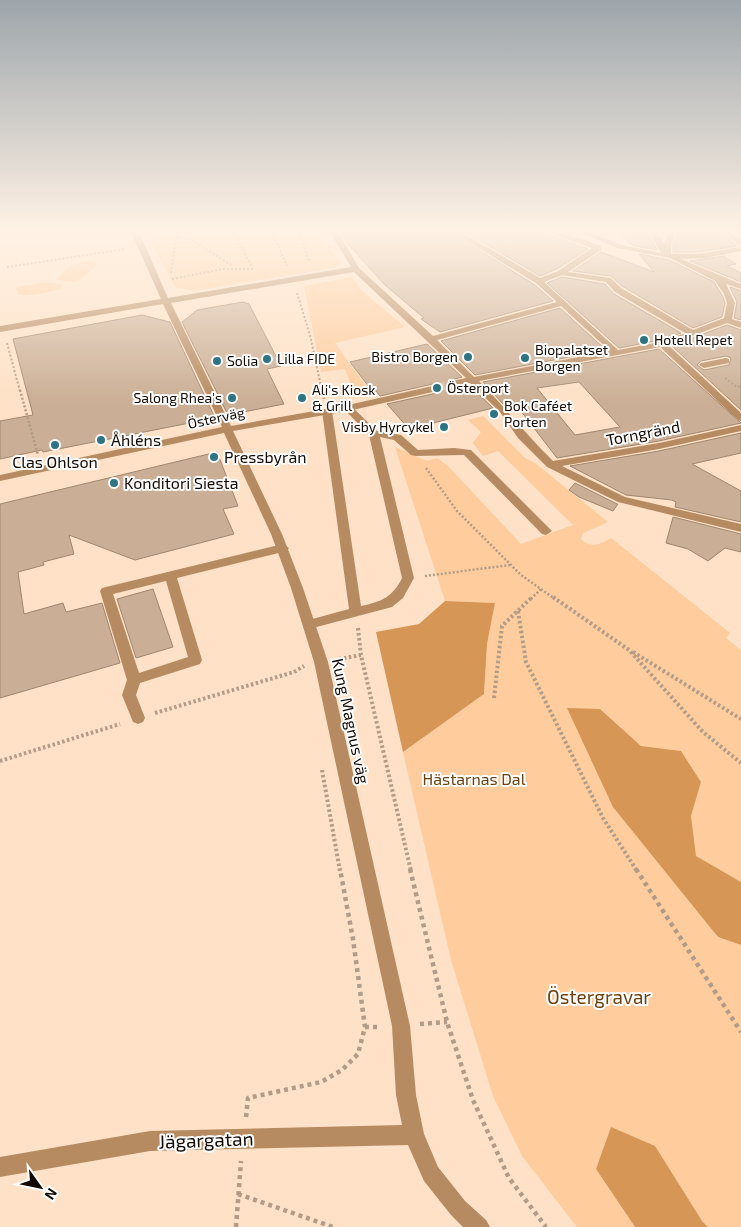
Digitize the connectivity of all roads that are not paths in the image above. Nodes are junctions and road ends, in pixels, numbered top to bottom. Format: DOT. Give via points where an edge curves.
graph roads {
  1 [pos="161,289"];
  2 [pos="234,289"];
  3 [pos="378,289"];
  4 [pos="547,289"];
  5 [pos="617,289"];
  6 [pos="725,289"];
  7 [pos="166,300"];
  8 [pos="563,303"];
  9 [pos="727,320"];
  10 [pos="741,326"];
  11 [pos="0,329"];
  12 [pos="692,333"];
  13 [pos="431,339"];
  14 [pos="662,344"];
  15 [pos="617,353"];
  16 [pos="726,361"];
  17 [pos="704,365"];
  18 [pos="471,379"];
  19 [pos="455,383"];
  20 [pos="438,388"];
  21 [pos="348,408"];
  22 [pos="327,411"];
  23 [pos="741,418"];
  24 [pos="741,428"];
  25 [pos="228,429"];
  26 [pos="374,434"];
  27 [pos="551,465"];
  28 [pos="0,478"];
  29 [pos="741,528"];
  30 [pos="546,531"];
  31 [pos="283,548"];
  32 [pos="170,575"];
  33 [pos="356,612"];
  34 [pos="309,624"];
  35 [pos="134,680"];
  36 [pos="138,718"];
  37 [pos="414,1135"];
  38 [pos="0,1166"];
  39 [pos="479,1227"];
  1 -- 7 [label="street, Kung Magnus väg"];
  2 -- 7 [label="street"];
  3 -- 13 [label="street"];
  4 -- 8 [label="street"];
  5 -- 12 [label="street"];
  6 -- 9 [label="street" via="731,298 732,312"];
  7 -- 11 [label="street"];
  7 -- 25 [label="street, Kung Magnus väg"];
  8 -- 13 [label="street"];
  8 -- 15 [label="street"];
  9 -- 10 [label="street"];
  9 -- 12 [label="street"];
  12 -- 14 [label="street"];
  13 -- 18 [label="street"];
  14 -- 15 [label="street"];
  14 -- 23 [label="street"];
  15 -- 18 [label="street"];
  16 -- 17 [label="street"];
  18 -- 19 [label="street"];
  18 -- 27 [label="street"];
  20 -- 21 [label="street, Österväg"];
  21 -- 22 [label="street, Österväg"];
  21 -- 26 [label="street"];
  22 -- 25 [label="street, Österväg"];
  22 -- 33 [label="street"];
  24 -- 27 [label="street, Torngränd"];
  25 -- 28 [label="street, Österväg"];
  25 -- 31 [label="street, Kung Magnus väg"];
  26 -- 30 [label="street" via="400,437 416,453 467,452"];
  26 -- 33 [label="street" via="408,578 393,602"];
  27 -- 29 [label="street" via="622,500"];
  31 -- 32 [label="street"];
  31 -- 34 [label="street, Kung Magnus väg"];
  32 -- 35 [label="street" via="195,660"];
  32 -- 35 [label="street" via="106,592"];
  33 -- 34 [label="street"];
  34 -- 37 [label="street, Kung Magnus väg" via="321,662 400,1026 406,1095"];
  35 -- 36 [label="street" via="128,695"];
  37 -- 38 [label="street, Jägargatan" via="150,1141"];
  37 -- 39 [label="street, Kung Magnus väg" via="431,1174 458,1208"];
}
